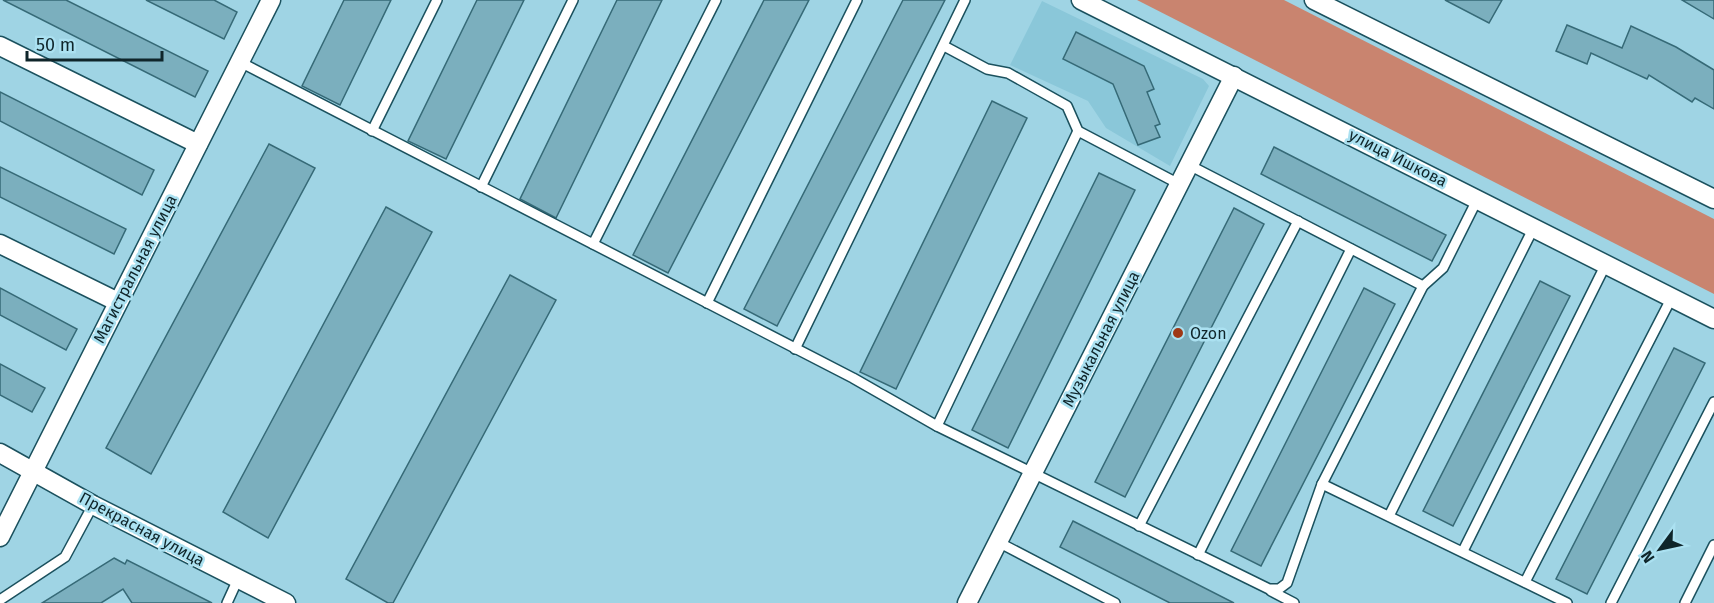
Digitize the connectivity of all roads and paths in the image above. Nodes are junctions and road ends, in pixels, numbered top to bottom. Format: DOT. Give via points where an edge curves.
graph roads {
  1 [pos="271,0"];
  2 [pos="437,0"];
  3 [pos="573,0"];
  4 [pos="716,0"];
  5 [pos="857,0"];
  6 [pos="965,0"];
  7 [pos="1081,0"];
  8 [pos="1314,0"];
  9 [pos="0,46"];
  10 [pos="944,46"];
  11 [pos="240,62"];
  12 [pos="1234,76"];
  13 [pos="372,131"];
  14 [pos="1077,131"];
  15 [pos="198,144"];
  16 [pos="1189,165"];
  17 [pos="1179,184"];
  18 [pos="481,187"];
  19 [pos="1478,198"];
  20 [pos="1714,199"];
  21 [pos="1298,220"];
  22 [pos="1534,227"];
  23 [pos="0,244"];
  24 [pos="593,244"];
  25 [pos="1351,249"];
  26 [pos="1606,264"];
  27 [pos="1423,286"];
  28 [pos="1672,297"];
  29 [pos="118,303"];
  30 [pos="707,303"];
  31 [pos="1714,319"];
  32 [pos="795,349"];
  33 [pos="1714,402"];
  34 [pos="1710,422"];
  35 [pos="937,426"];
  36 [pos="0,453"];
  37 [pos="34,470"];
  38 [pos="1033,473"];
  39 [pos="1322,484"];
  40 [pos="93,505"];
  41 [pos="1389,516"];
  42 [pos="1139,526"];
  43 [pos="0,537"];
  44 [pos="998,542"];
  45 [pos="1714,545"];
  46 [pos="1462,551"];
  47 [pos="1198,555"];
  48 [pos="238,579"];
  49 [pos="1525,582"];
  50 [pos="1269,590"];
  51 [pos="0,600"];
  52 [pos="1108,601"];
  53 [pos="227,603"];
  54 [pos="286,603"];
  55 [pos="967,603"];
  56 [pos="1294,603"];
  57 [pos="1567,603"];
  58 [pos="1611,603"];
  59 [pos="1685,603"];
  1 -- 11 [label="street, Магистральная улица"];
  2 -- 13 [label="lane"];
  3 -- 18 [label="lane"];
  4 -- 24 [label="lane"];
  5 -- 30 [label="lane"];
  6 -- 10 [label="lane"];
  7 -- 12 [label="street, улица Ишкова"];
  8 -- 20 [label="street"];
  9 -- 15 [label="street"];
  10 -- 14 [label="lane" via="987,69 1008,73 1067,106"];
  10 -- 32 [label="lane"];
  11 -- 13 [label="lane"];
  11 -- 15 [label="street, Магистральная улица"];
  12 -- 16 [label="street, Музыкальная улица"];
  12 -- 19 [label="street, улица Ишкова"];
  13 -- 18 [label="lane"];
  14 -- 17 [label="lane"];
  14 -- 35 [label="lane"];
  15 -- 29 [label="street, Магистральная улица"];
  16 -- 17 [label="street, Музыкальная улица"];
  16 -- 21 [label="lane"];
  17 -- 38 [label="street, Музыкальная улица"];
  18 -- 24 [label="lane"];
  19 -- 22 [label="street, улица Ишкова"];
  19 -- 27 [label="lane" via="1443,268"];
  21 -- 25 [label="lane"];
  21 -- 42 [label="lane"];
  22 -- 26 [label="street, улица Ишкова"];
  22 -- 41 [label="lane"];
  23 -- 29 [label="street"];
  24 -- 30 [label="lane"];
  25 -- 27 [label="lane"];
  25 -- 47 [label="lane"];
  26 -- 28 [label="street, улица Ишкова"];
  26 -- 46 [label="lane"];
  27 -- 39 [label="lane"];
  28 -- 31 [label="street, улица Ишкова"];
  28 -- 49 [label="lane"];
  29 -- 37 [label="street, Магистральная улица"];
  30 -- 32 [label="lane"];
  32 -- 35 [label="lane"];
  33 -- 34 [label="lane"];
  34 -- 58 [label="lane"];
  35 -- 38 [label="lane"];
  36 -- 37 [label="street, Прекрасная улица"];
  37 -- 40 [label="street, Прекрасная улица"];
  37 -- 43 [label="street, Магистральная улица"];
  38 -- 42 [label="lane"];
  38 -- 44 [label="street, Музыкальная улица"];
  39 -- 41 [label="lane"];
  39 -- 50 [label="lane" via="1287,583"];
  40 -- 48 [label="street, Прекрасная улица"];
  40 -- 51 [label="lane" via="65,557"];
  41 -- 46 [label="lane"];
  42 -- 47 [label="lane"];
  44 -- 52 [label="lane"];
  44 -- 55 [label="street, Музыкальная улица"];
  45 -- 59 [label="lane"];
  46 -- 49 [label="lane"];
  47 -- 50 [label="lane"];
  48 -- 53 [label="lane"];
  48 -- 54 [label="street, Прекрасная улица"];
  49 -- 57 [label="lane"];
  50 -- 56 [label="lane"];
}
